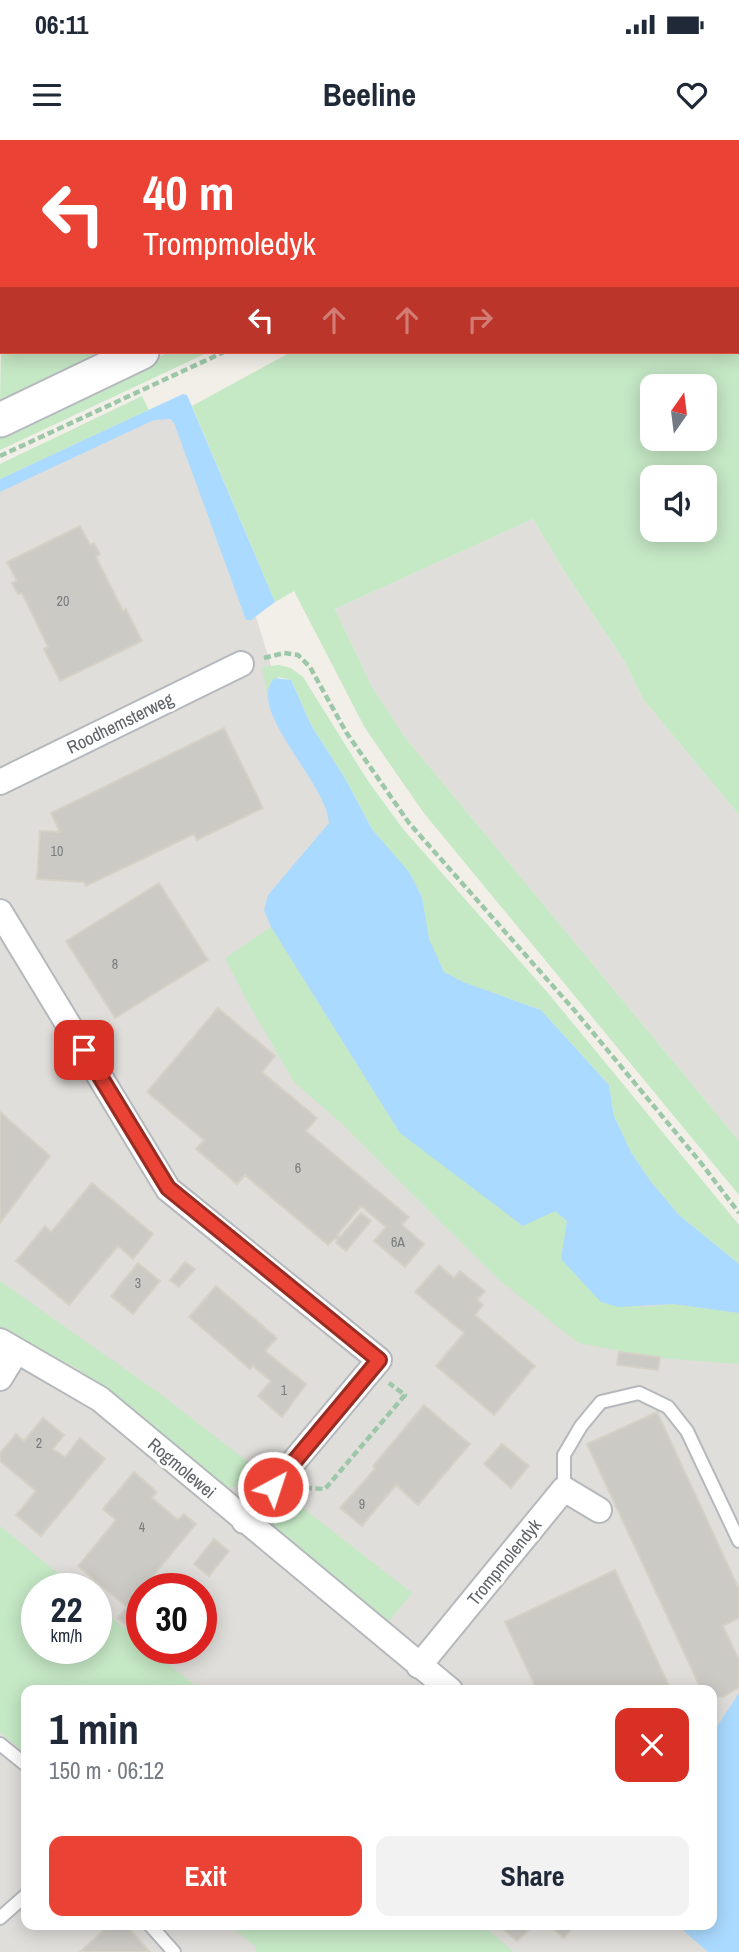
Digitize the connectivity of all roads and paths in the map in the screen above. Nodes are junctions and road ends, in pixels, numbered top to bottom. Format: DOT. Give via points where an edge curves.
graph roads {
  1 [pos="138,354"];
  2 [pos="220,354"];
  3 [pos="0,420"];
  4 [pos="0,456"];
  5 [pos="241,664"];
  6 [pos="0,782"];
  7 [pos="0,912"];
  8 [pos="739,1213"];
  9 [pos="8,1347"];
  10 [pos="372,1368"];
  11 [pos="0,1378"];
  12 [pos="273,1487"];
  13 [pos="564,1489"];
  14 [pos="599,1510"];
  15 [pos="244,1521"];
  16 [pos="739,1541"];
  17 [pos="419,1666"];
  18 [pos="444,1685"];
  19 [pos="0,1744"];
  20 [pos="21,1761"];
  21 [pos="21,1899"];
  22 [pos="0,1918"];
  23 [pos="154,1930"];
  24 [pos="174,1952"];
  1 -- 3 [label="street"];
  2 -- 4 [label="path"];
  5 -- 6 [label="street, Roodhemsterweg"];
  5 -- 8 [label="path" via="284,653 298,655 310,667 346,732 408,823 575,1010"];
  7 -- 10 [label="street" via="168,1188 379,1360"];
  9 -- 11 [label="street"];
  9 -- 15 [label="street, Rogmolewei" via="100,1399"];
  10 -- 12 [label="street"];
  10 -- 12 [label="path" via="405,1395 325,1489"];
  12 -- 15 [label="street"];
  13 -- 14 [label="street"];
  13 -- 16 [label="lane" via="564,1455 581,1426 601,1402 639,1394 668,1407 687,1431"];
  13 -- 17 [label="street, Trompmolendyk"];
  15 -- 17 [label="street, Rogmolewei"];
  17 -- 18 [label="street, Rogmolewei"];
  19 -- 20 [label="lane"];
  21 -- 22 [label="lane"];
  23 -- 24 [label="lane"];
}
